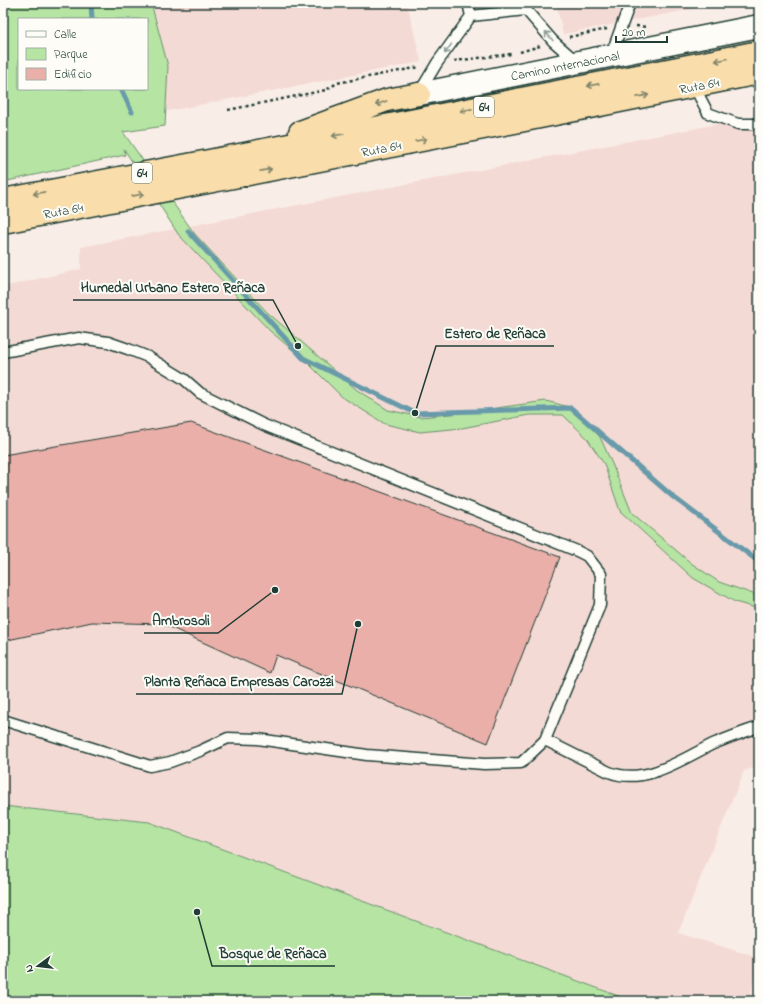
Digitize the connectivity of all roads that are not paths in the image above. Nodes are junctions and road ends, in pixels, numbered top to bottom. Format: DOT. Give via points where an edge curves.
graph roads {
  1 [pos="468,3"];
  2 [pos="630,3"];
  3 [pos="471,16"];
  4 [pos="759,26"];
  5 [pos="759,52"];
  6 [pos="612,56"];
  7 [pos="577,62"];
  8 [pos="759,73"];
  9 [pos="694,86"];
  10 [pos="419,94"];
  11 [pos="759,124"];
  12 [pos="209,161"];
  13 [pos="3,200"];
  14 [pos="3,222"];
  15 [pos="3,352"];
  16 [pos="3,720"];
  17 [pos="759,727"];
  18 [pos="545,740"];
  1 -- 3 [label="lane"];
  2 -- 6 [label="lane"];
  7 -- 3 [label="lane, one-way" via="553,41 526,10"];
  3 -- 10 [label="lane, one-way" via="437,63"];
  4 -- 6 [label="main road, Camino Internacional"];
  5 -- 12 [label="highway, Ruta 64 / 64, one-way"];
  6 -- 7 [label="main road, Camino Internacional"];
  7 -- 10 [label="main road, Camino Internacional"];
  8 -- 9 [label="highway, Ruta 64 / 64"];
  9 -- 11 [label="lane" via="708,113 738,124"];
  14 -- 9 [label="highway, Ruta 64 / 64, one-way"];
  10 -- 12 [label="highway, one-way" via="387,100"];
  12 -- 13 [label="highway, Ruta 64 / 64, one-way"];
  15 -- 18 [label="lane" via="79,338 108,342 148,357 200,393 264,425 587,556 602,574 600,605"];
  16 -- 18 [label="lane" via="150,766 170,762 228,738 258,739 367,755 484,764 521,763"];
  17 -- 18 [label="lane" via="742,732 650,773 626,776 609,772"];
}
